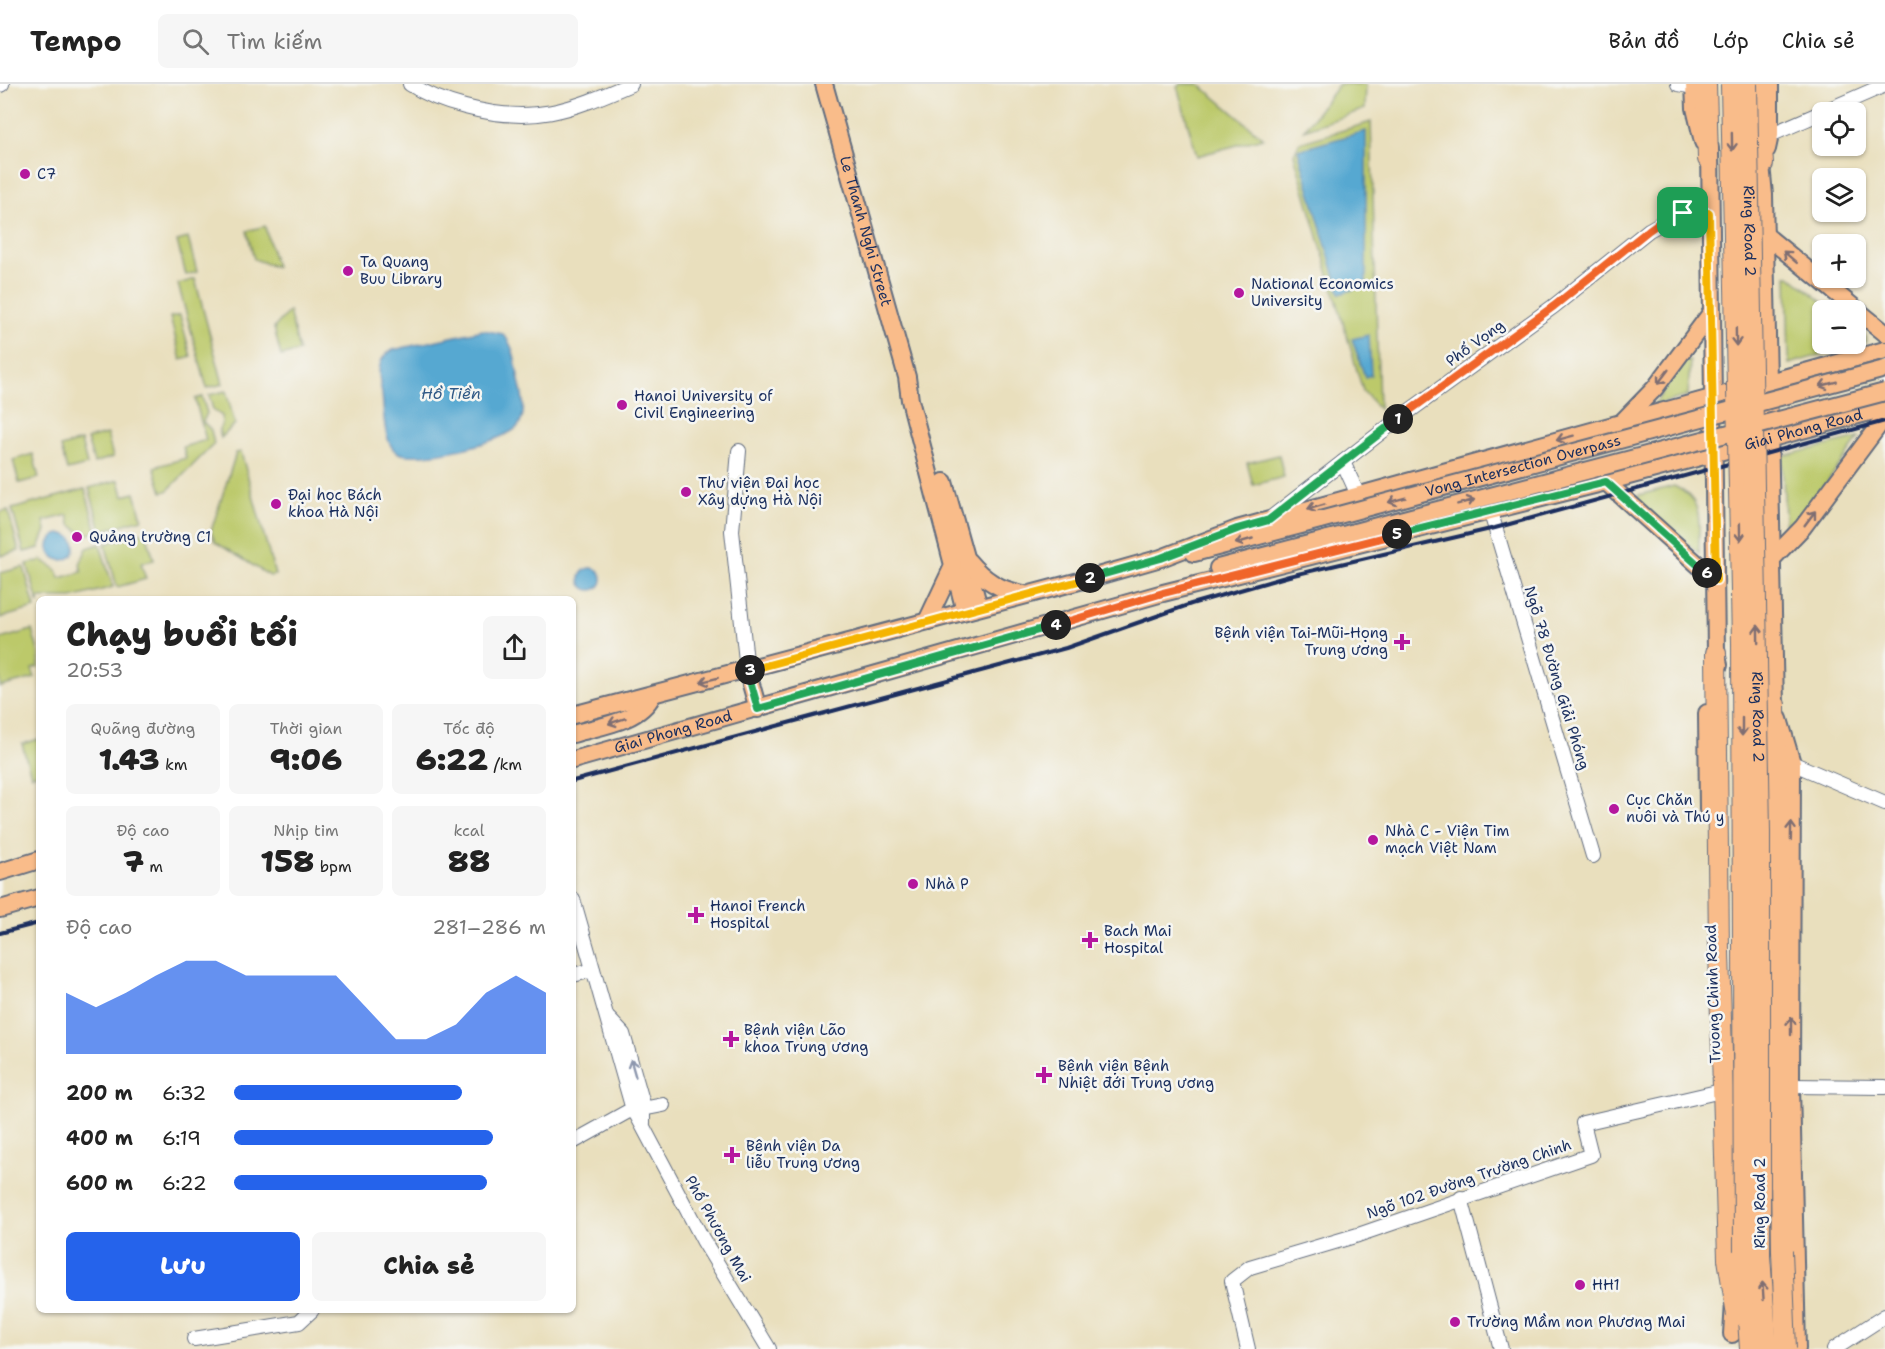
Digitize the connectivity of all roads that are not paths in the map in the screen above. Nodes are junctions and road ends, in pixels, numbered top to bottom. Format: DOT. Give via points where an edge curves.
graph roads {
  1 [pos="410,84"];
  2 [pos="631,84"];
  3 [pos="824,84"];
  4 [pos="1713,84"];
  5 [pos="1731,84"];
  6 [pos="1749,84"];
  7 [pos="1758,84"];
  8 [pos="1770,84"];
  9 [pos="1690,85"];
  10 [pos="1885,85"];
  11 [pos="1770,135"];
  12 [pos="1708,159"];
  13 [pos="1763,164"];
  14 [pos="1709,213"];
  15 [pos="1764,234"];
  16 [pos="1712,313"];
  17 [pos="1885,333"];
  18 [pos="1885,350"];
  19 [pos="1885,369"];
  20 [pos="1766,383"];
  21 [pos="1885,392"];
  22 [pos="1714,397"];
  23 [pos="1885,408"];
  24 [pos="1641,417"];
  25 [pos="1885,417"];
  26 [pos="1622,423"];
  27 [pos="1767,439"];
  28 [pos="740,451"];
  29 [pos="1715,453"];
  30 [pos="1343,462"];
  31 [pos="1653,469"];
  32 [pos="1606,482"];
  33 [pos="1769,491"];
  34 [pos="1358,495"];
  35 [pos="1715,503"];
  36 [pos="1490,510"];
  37 [pos="1269,520"];
  38 [pos="1161,558"];
  39 [pos="958,560"];
  40 [pos="1770,561"];
  41 [pos="1716,580"];
  42 [pos="1163,593"];
  43 [pos="1029,595"];
  44 [pos="972,609"];
  45 [pos="927,621"];
  46 [pos="1716,653"];
  47 [pos="747,670"];
  48 [pos="652,695"];
  49 [pos="1774,705"];
  50 [pos="758,709"];
  51 [pos="576,714"];
  52 [pos="576,733"];
  53 [pos="576,759"];
  54 [pos="1792,763"];
  55 [pos="1885,803"];
  56 [pos="1593,855"];
  57 [pos="36,861"];
  58 [pos="0,872"];
  59 [pos="36,899"];
  60 [pos="0,909"];
  61 [pos="576,910"];
  62 [pos="593,970"];
  63 [pos="576,974"];
  64 [pos="1791,1086"];
  65 [pos="1885,1087"];
  66 [pos="1717,1092"];
  67 [pos="663,1105"];
  68 [pos="640,1115"];
  69 [pos="576,1140"];
  70 [pos="1771,1143"];
  71 [pos="1731,1145"];
  72 [pos="1461,1198"];
  73 [pos="309,1313"];
  74 [pos="1794,1316"];
  75 [pos="1885,1316"];
  76 [pos="194,1339"];
  77 [pos="1736,1344"];
  78 [pos="769,1349"];
  79 [pos="1248,1349"];
  80 [pos="1501,1349"];
  81 [pos="1750,1349"];
  82 [pos="1767,1349"];
  83 [pos="1786,1349"];
  84 [pos="1797,1349"];
  85 [pos="1834,1349"];
  1 -- 2 [label="street" via="449,103 518,117 585,103"];
  3 -- 39 [label="main road, Le Thanh Nghi Street"];
  4 -- 12 [label="main road, Truong Chinh Road"];
  5 -- 81 [label="highway, Ring Road 2, one-way, bridge" via="1742,642 1744,1257"];
  6 -- 13 [label="main road"];
  82 -- 6 [label="highway, Ring Road 2, one-way, bridge" via="1760,1256 1760,843"];
  7 -- 13 [label="highway"];
  8 -- 11 [label="main road"];
  9 -- 12 [label="highway"];
  10 -- 11 [label="street"];
  11 -- 13 [label="main road"];
  12 -- 14 [label="main road, Truong Chinh Road"];
  13 -- 15 [label="main road"];
  14 -- 16 [label="main road, Truong Chinh Road"];
  14 -- 30 [label="street, Phố Vọng" via="1683,213 1656,225 1554,306"];
  17 -- 15 [label="main road, one-way"];
  15 -- 20 [label="main road"];
  16 -- 22 [label="main road, Truong Chinh Road"];
  16 -- 26 [label="main road, one-way" via="1655,388"];
  18 -- 20 [label="main road"];
  19 -- 38 [label="main road, Vong Intersection Overpass, one-way, bridge" via="1213,550"];
  20 -- 22 [label="main road"];
  20 -- 27 [label="main road"];
  42 -- 21 [label="main road, Vong Intersection Overpass, one-way, bridge" via="1215,569"];
  22 -- 24 [label="main road"];
  22 -- 29 [label="main road, Truong Chinh Road"];
  23 -- 27 [label="main road, Giai Phong Road"];
  24 -- 26 [label="main road"];
  24 -- 31 [label="main road" via="1657,430 1661,443 1662,451"];
  40 -- 25 [label="main road, one-way" via="1803,527"];
  26 -- 34 [label="main road, one-way"];
  27 -- 29 [label="main road, Giai Phong Road"];
  27 -- 33 [label="main road"];
  28 -- 47 [label="street" via="732,531"];
  29 -- 31 [label="main road, Giai Phong Road"];
  29 -- 35 [label="main road, Truong Chinh Road"];
  30 -- 34 [label="street"];
  30 -- 37 [label="street, Phố Vọng"];
  31 -- 32 [label="main road, Giai Phong Road"];
  32 -- 36 [label="main road, Giai Phong Road"];
  32 -- 41 [label="main road"];
  33 -- 35 [label="main road"];
  33 -- 40 [label="main road"];
  34 -- 37 [label="main road, one-way"];
  35 -- 41 [label="main road, Truong Chinh Road"];
  36 -- 42 [label="main road, Giai Phong Road"];
  36 -- 56 [label="street, Ngõ 78 Đường Giải Phóng"];
  37 -- 38 [label="main road"];
  38 -- 43 [label="main road"];
  39 -- 43 [label="main road" via="997,587"];
  39 -- 44 [label="main road, Le Thanh Nghi Street"];
  39 -- 45 [label="main road"];
  40 -- 49 [label="main road"];
  41 -- 46 [label="main road, Truong Chinh Road"];
  42 -- 50 [label="main road, Giai Phong Road"];
  43 -- 44 [label="main road"];
  44 -- 45 [label="main road"];
  45 -- 47 [label="main road"];
  46 -- 66 [label="main road, Truong Chinh Road" via="1707,704 1707,754"];
  46 -- 71 [label="main road, Truong Chinh Road" via="1722,682"];
  46 -- 77 [label="highway, bridge" via="1719,951 1728,1259"];
  47 -- 48 [label="main road, one-way"];
  47 -- 50 [label="main road"];
  48 -- 51 [label="main road"];
  48 -- 52 [label="main road, one-way" via="647,705 625,718"];
  49 -- 54 [label="main road"];
  49 -- 70 [label="main road" via="1766,747"];
  49 -- 83 [label="highway, bridge"];
  50 -- 53 [label="main road, Giai Phong Road"];
  54 -- 55 [label="street"];
  64 -- 54 [label="main road, one-way"];
  57 -- 58 [label="main road"];
  59 -- 60 [label="main road"];
  61 -- 62 [label="street, Phố Phương Mai"];
  62 -- 63 [label="street"];
  62 -- 68 [label="street, Phố Phương Mai"];
  64 -- 65 [label="street"];
  64 -- 74 [label="main road"];
  66 -- 72 [label="street, Ngõ 102 Đường Trường Chinh" via="1583,1123 1591,1155"];
  66 -- 77 [label="main road, Truong Chinh Road" via="1721,1272"];
  67 -- 68 [label="street"];
  68 -- 69 [label="street" via="627,1112"];
  68 -- 78 [label="street, Phố Phương Mai" via="703,1240"];
  70 -- 71 [label="main road"];
  70 -- 74 [label="main road" via="1774,1250"];
  71 -- 77 [label="main road, Truong Chinh Road"];
  72 -- 79 [label="street, Ngõ 102 Đường Trường Chinh" via="1358,1235 1250,1267 1233,1281"];
  72 -- 80 [label="street"];
  73 -- 76 [label="street" via="299,1322"];
  74 -- 84 [label="main road"];
  75 -- 85 [label="street"];
}
